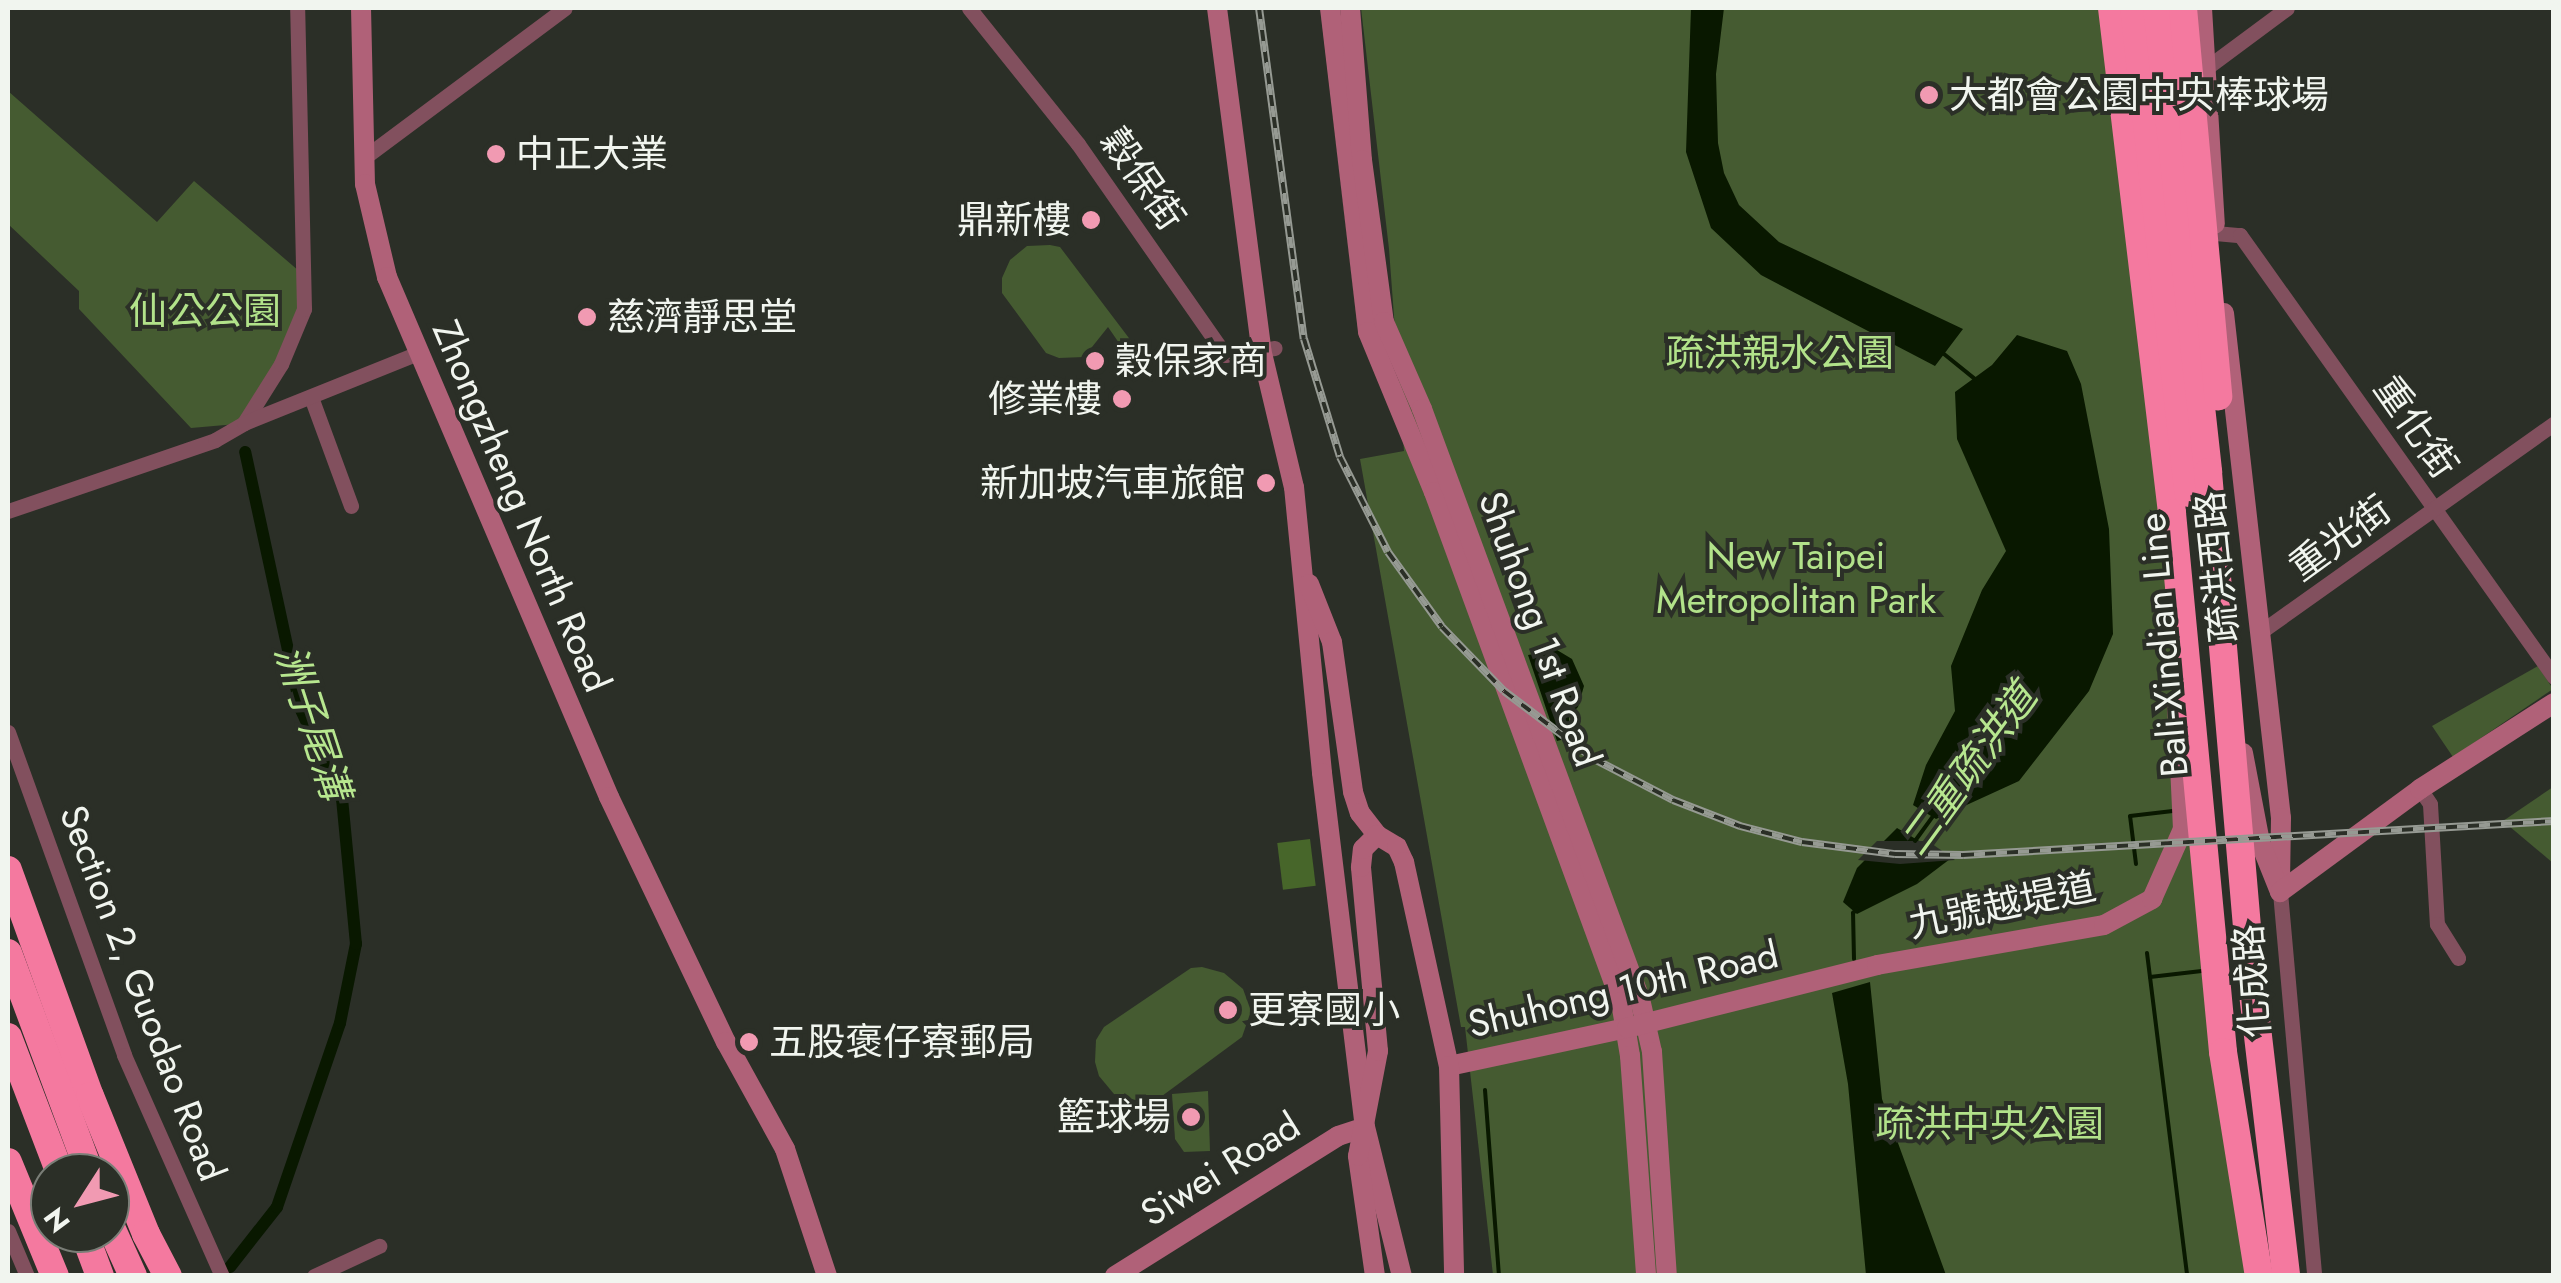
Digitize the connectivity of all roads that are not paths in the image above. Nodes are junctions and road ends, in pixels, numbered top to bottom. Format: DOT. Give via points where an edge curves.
graph roads {
  1 [pos="297,8"];
  2 [pos="360,8"];
  3 [pos="565,8"];
  4 [pos="969,8"];
  5 [pos="1217,8"];
  6 [pos="1231,8"];
  7 [pos="1330,8"];
  8 [pos="1350,8"];
  9 [pos="2112,8"];
  10 [pos="2138,8"];
  11 [pos="2157,8"];
  12 [pos="2176,8"];
  13 [pos="2183,8"];
  14 [pos="2202,8"];
  15 [pos="2287,8"];
  16 [pos="982,16"];
  17 [pos="2209,66"];
  18 [pos="2186,68"];
  19 [pos="366,157"];
  20 [pos="2216,233"];
  21 [pos="2146,300"];
  22 [pos="1268,348"];
  23 [pos="418,353"];
  24 [pos="311,397"];
  25 [pos="244,423"];
  26 [pos="2554,423"];
  27 [pos="352,506"];
  28 [pos="2435,510"];
  29 [pos="8,511"];
  30 [pos="1302,569"];
  31 [pos="2259,633"];
  32 [pos="2554,677"];
  33 [pos="2554,703"];
  34 [pos="8,732"];
  35 [pos="2420,789"];
  36 [pos="2236,806"];
  37 [pos="1377,835"];
  38 [pos="8,870"];
  39 [pos="2280,892"];
  40 [pos="8,953"];
  41 [pos="2458,958"];
  42 [pos="1812,980"];
  43 [pos="1636,1025"];
  44 [pos="8,1037"];
  45 [pos="1449,1066"];
  46 [pos="1365,1127"];
  47 [pos="52,1153"];
  48 [pos="83,1153"];
  49 [pos="8,1162"];
  50 [pos="8,1231"];
  51 [pos="380,1246"];
  52 [pos="123,1253"];
  53 [pos="27,1276"];
  54 [pos="55,1276"];
  55 [pos="133,1276"];
  56 [pos="168,1276"];
  57 [pos="222,1276"];
  58 [pos="314,1276"];
  59 [pos="827,1276"];
  60 [pos="1115,1276"];
  61 [pos="1375,1276"];
  62 [pos="1402,1276"];
  63 [pos="1454,1276"];
  64 [pos="1646,1276"];
  65 [pos="1667,1276"];
  66 [pos="2263,1276"];
  67 [pos="2286,1276"];
  68 [pos="2314,1276"];
  1 -- 25 [label="street" via="304,310 281,364"];
  2 -- 19 [label="street, Zhongzheng North Road"];
  3 -- 19 [label="street"];
  4 -- 16 [label="street, 穀保街"];
  5 -- 22 [label="street"];
  6 -- 22 [label="street"];
  7 -- 43 [label="street, Shuhong 1st Road" via="1368,332"];
  8 -- 43 [label="street, Shuhong 1st Road" via="1384,322 1422,408"];
  9 -- 21 [label="highway"];
  10 -- 21 [label="highway" via="2147,64"];
  10 -- 66 [label="highway, Bali-Xindian Line"];
  11 -- 36 [label="highway, Bali-Xindian Line" via="2208,472"];
  12 -- 18 [label="street"];
  13 -- 36 [label="highway" via="2240,627"];
  14 -- 17 [label="street"];
  15 -- 17 [label="street"];
  16 -- 22 [label="street, 穀保街" via="1225,355"];
  17 -- 18 [label="street"];
  17 -- 20 [label="street"];
  18 -- 20 [label="street"];
  19 -- 23 [label="street, Zhongzheng North Road" via="373,227"];
  20 -- 28 [label="street, 重化街" via="2240,235"];
  20 -- 31 [label="street, 疏洪西路"];
  21 -- 66 [label="highway" via="2224,1052"];
  22 -- 30 [label="street"];
  23 -- 24 [label="street"];
  23 -- 59 [label="street, Zhongzheng North Road" via="565,699 709,1009 784,1150"];
  24 -- 25 [label="street"];
  24 -- 27 [label="street"];
  25 -- 29 [label="street" via="203,444"];
  26 -- 28 [label="street, 重光街"];
  28 -- 31 [label="street, 重光街"];
  28 -- 32 [label="street, 重化街"];
  30 -- 37 [label="street" via="1332,642 1352,792"];
  30 -- 46 [label="street"];
  31 -- 39 [label="street, 疏洪西路" via="2282,818"];
  33 -- 35 [label="street, 化成路"];
  34 -- 57 [label="street, Section 2, Guodao Road" via="124,1054"];
  35 -- 39 [label="street, 化成路"];
  35 -- 41 [label="street" via="2430,804 2437,924"];
  36 -- 67 [label="highway, Bali-Xindian Line"];
  37 -- 45 [label="street" via="1404,862"];
  37 -- 46 [label="street" via="1363,848 1361,867 1378,1052"];
  38 -- 56 [label="highway" via="90,1096"];
  39 -- 42 [label="street, 九號越堤道" via="2260,842 2226,660 2212,652 2191,655 2179,668 2177,687 2183,829 2152,899 2104,925"];
  39 -- 68 [label="street, 化成路"];
  40 -- 48 [label="highway"];
  42 -- 43 [label="street, Shuhong 10th Road"];
  43 -- 45 [label="street, Shuhong 10th Road"];
  43 -- 64 [label="street, Shuhong 1st Road"];
  43 -- 65 [label="street, Shuhong 1st Road" via="1652,1052"];
  44 -- 47 [label="highway"];
  45 -- 63 [label="street"];
  46 -- 60 [label="street, Siwei Road" via="1338,1136"];
  46 -- 61 [label="street" via="1358,1156"];
  46 -- 62 [label="street"];
  49 -- 54 [label="highway"];
  50 -- 53 [label="street"];
  51 -- 58 [label="street"];
  52 -- 55 [label="highway"];
}
